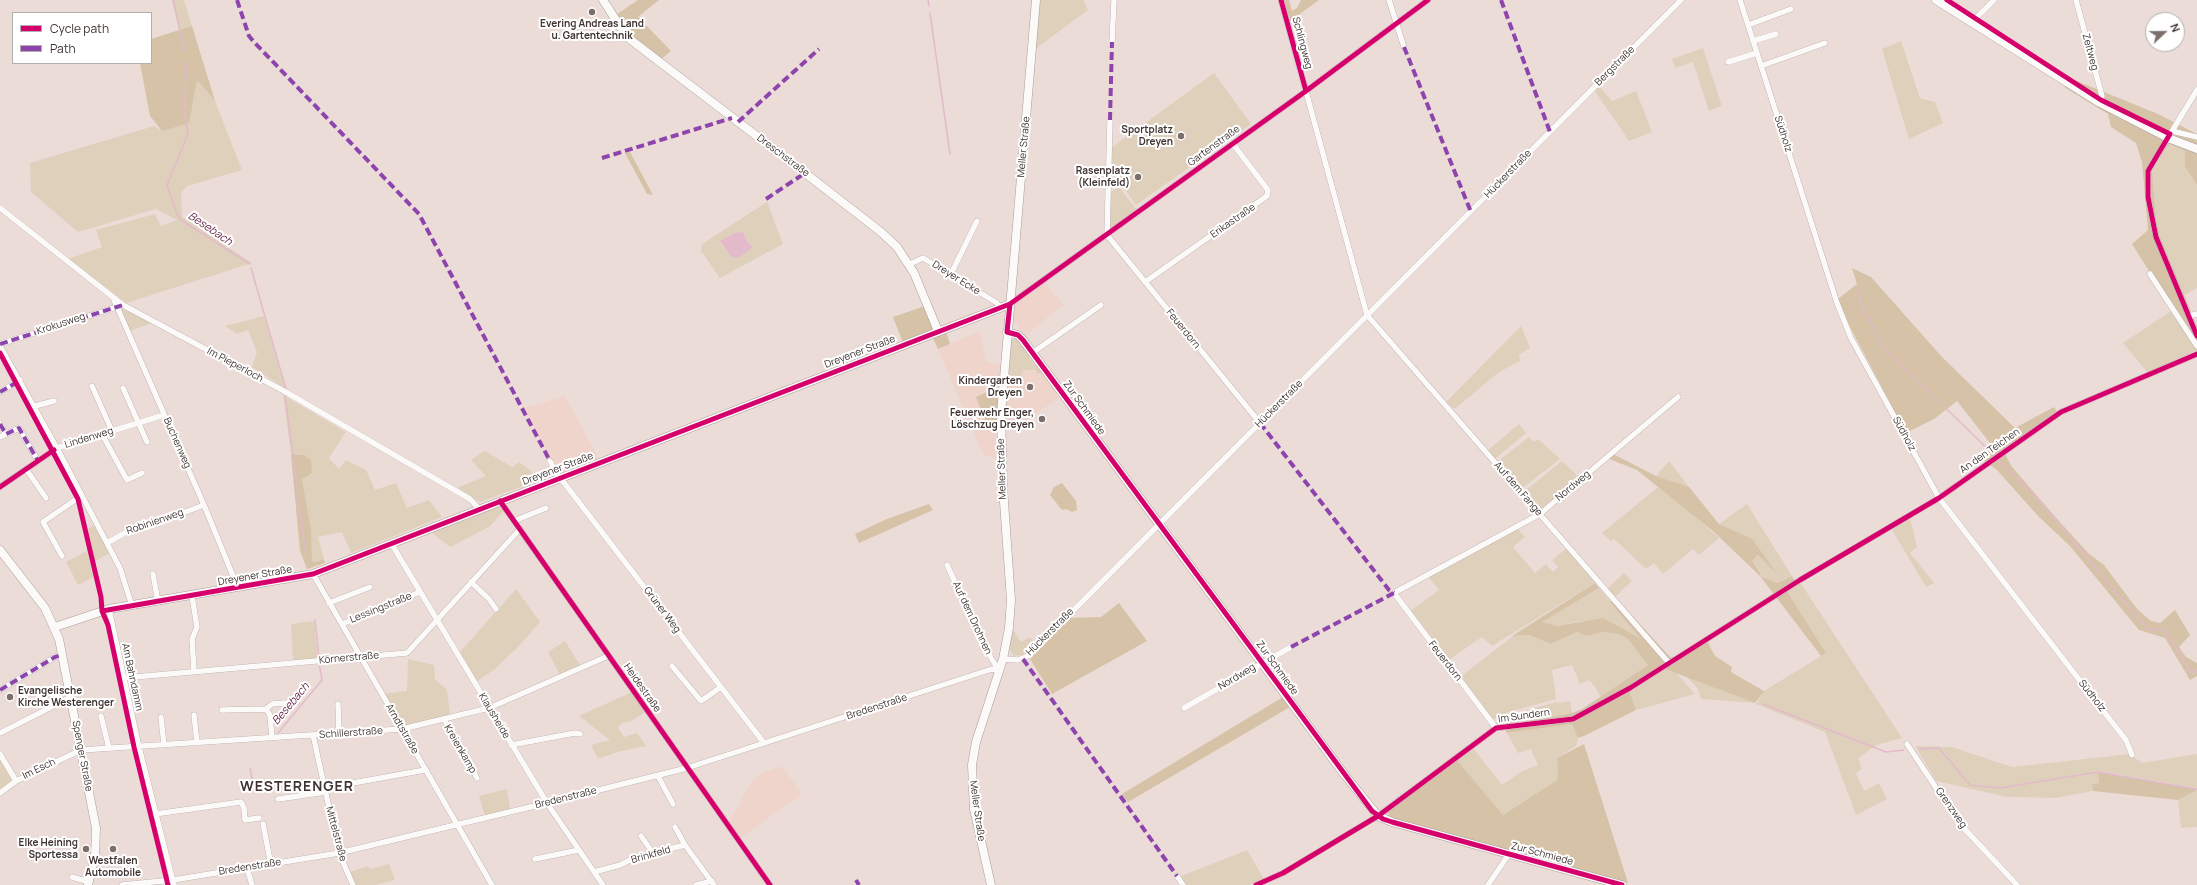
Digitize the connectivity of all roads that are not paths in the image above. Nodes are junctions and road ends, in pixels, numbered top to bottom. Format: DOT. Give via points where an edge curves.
graph roads {
  1 [pos="603,0"];
  2 [pos="1036,0"];
  3 [pos="1114,0"];
  4 [pos="1281,0"];
  5 [pos="1389,0"];
  6 [pos="1428,0"];
  7 [pos="1681,0"];
  8 [pos="1740,0"];
  9 [pos="1936,0"];
  10 [pos="1994,0"];
  11 [pos="2076,0"];
  12 [pos="1791,10"];
  13 [pos="1972,22"];
  14 [pos="1395,24"];
  15 [pos="1748,25"];
  16 [pos="1776,34"];
  17 [pos="1112,42"];
  18 [pos="1753,42"];
  19 [pos="1825,43"];
  20 [pos="1404,47"];
  21 [pos="1757,53"];
  22 [pos="1728,62"];
  23 [pos="1761,66"];
  24 [pos="2197,90"];
  25 [pos="1306,91"];
  26 [pos="2100,103"];
  27 [pos="1110,120"];
  28 [pos="1549,133"];
  29 [pos="2170,134"];
  30 [pos="2197,137"];
  31 [pos="1233,144"];
  32 [pos="2197,149"];
  33 [pos="0,208"];
  34 [pos="977,221"];
  35 [pos="1107,235"];
  36 [pos="910,264"];
  37 [pos="951,274"];
  38 [pos="2150,274"];
  39 [pos="1145,282"];
  40 [pos="1010,304"];
  41 [pos="1101,305"];
  42 [pos="120,306"];
  43 [pos="999,308"];
  44 [pos="1367,315"];
  45 [pos="2197,315"];
  46 [pos="2190,318"];
  47 [pos="938,331"];
  48 [pos="1007,332"];
  49 [pos="2197,336"];
  50 [pos="0,345"];
  51 [pos="2197,346"];
  52 [pos="1032,353"];
  53 [pos="2197,354"];
  54 [pos="20,380"];
  55 [pos="92,386"];
  56 [pos="123,388"];
  57 [pos="0,392"];
  58 [pos="1678,397"];
  59 [pos="54,402"];
  60 [pos="34,406"];
  61 [pos="164,416"];
  62 [pos="1260,423"];
  63 [pos="0,424"];
  64 [pos="139,424"];
  65 [pos="112,432"];
  66 [pos="6,434"];
  67 [pos="102,434"];
  68 [pos="0,437"];
  69 [pos="147,442"];
  70 [pos="57,448"];
  71 [pos="38,461"];
  72 [pos="550,461"];
  73 [pos="26,469"];
  74 [pos="142,473"];
  75 [pos="560,477"];
  76 [pos="0,487"];
  77 [pos="81,496"];
  78 [pos="46,498"];
  79 [pos="1938,498"];
  80 [pos="500,501"];
  81 [pos="204,504"];
  82 [pos="546,508"];
  83 [pos="479,509"];
  84 [pos="1540,514"];
  85 [pos="514,521"];
  86 [pos="1158,524"];
  87 [pos="520,529"];
  88 [pos="107,543"];
  89 [pos="391,543"];
  90 [pos="0,550"];
  91 [pos="62,556"];
  92 [pos="947,565"];
  93 [pos="153,574"];
  94 [pos="312,574"];
  95 [pos="1801,579"];
  96 [pos="471,582"];
  97 [pos="370,587"];
  98 [pos="238,588"];
  99 [pos="420,592"];
  100 [pos="1394,593"];
  101 [pos="192,596"];
  102 [pos="158,602"];
  103 [pos="329,603"];
  104 [pos="132,606"];
  105 [pos="496,609"];
  106 [pos="109,610"];
  107 [pos="437,620"];
  108 [pos="342,624"];
  109 [pos="55,627"];
  110 [pos="1291,647"];
  111 [pos="62,655"];
  112 [pos="608,656"];
  113 [pos="360,657"];
  114 [pos="1003,659"];
  115 [pos="1262,662"];
  116 [pos="1669,663"];
  117 [pos="672,666"];
  118 [pos="999,670"];
  119 [pos="194,671"];
  120 [pos="123,678"];
  121 [pos="721,687"];
  122 [pos="0,690"];
  123 [pos="71,698"];
  124 [pos="297,702"];
  125 [pos="338,704"];
  126 [pos="489,708"];
  127 [pos="1184,708"];
  128 [pos="266,709"];
  129 [pos="222,710"];
  130 [pos="194,715"];
  131 [pos="101,716"];
  132 [pos="161,717"];
  133 [pos="444,719"];
  134 [pos="1496,728"];
  135 [pos="402,729"];
  136 [pos="0,733"];
  137 [pos="339,734"];
  138 [pos="580,734"];
  139 [pos="313,735"];
  140 [pos="272,738"];
  141 [pos="197,743"];
  142 [pos="764,743"];
  143 [pos="1907,744"];
  144 [pos="511,745"];
  145 [pos="164,746"];
  146 [pos="139,747"];
  147 [pos="108,748"];
  148 [pos="81,750"];
  149 [pos="0,754"];
  150 [pos="2132,755"];
  151 [pos="687,768"];
  152 [pos="425,770"];
  153 [pos="658,776"];
  154 [pos="477,778"];
  155 [pos="16,781"];
  156 [pos="325,790"];
  157 [pos="0,793"];
  158 [pos="278,799"];
  159 [pos="547,803"];
  160 [pos="673,804"];
  161 [pos="155,814"];
  162 [pos="1378,816"];
  163 [pos="259,818"];
  164 [pos="263,824"];
  165 [pos="456,824"];
  166 [pos="675,827"];
  167 [pos="641,836"];
  168 [pos="685,845"];
  169 [pos="579,850"];
  170 [pos="653,852"];
  171 [pos="339,853"];
  172 [pos="1509,854"];
  173 [pos="535,858"];
  174 [pos="271,864"];
  175 [pos="247,868"];
  176 [pos="594,872"];
  177 [pos="1177,876"];
  178 [pos="72,877"];
  179 [pos="173,882"];
  180 [pos="89,883"];
  181 [pos="713,883"];
  182 [pos="141,884"];
  183 [pos="122,885"];
  184 [pos="252,885"];
  185 [pos="352,885"];
  186 [pos="492,885"];
  187 [pos="603,885"];
  188 [pos="696,885"];
  189 [pos="770,885"];
  190 [pos="991,885"];
  191 [pos="1184,885"];
  192 [pos="1256,885"];
  193 [pos="1488,885"];
  194 [pos="1622,885"];
  195 [pos="2017,885"];
  1 -- 36 [label="street, Dreschstraße" via="627,37 881,232"];
  2 -- 40 [label="street, Meller Straße"];
  3 -- 17 [label="street"];
  4 -- 25 [label="street, Schlingweg"];
  5 -- 14 [label="street"];
  6 -- 14 [label="street, Gartenstraße"];
  7 -- 28 [label="street, Bergstraße"];
  8 -- 15 [label="street, Südholz"];
  9 -- 13 [label="street"];
  10 -- 13 [label="street"];
  11 -- 26 [label="street, Zeltweg" via="2102,96"];
  12 -- 15 [label="street"];
  13 -- 26 [label="street"];
  14 -- 20 [label="street"];
  14 -- 25 [label="street, Gartenstraße"];
  15 -- 18 [label="street, Südholz"];
  16 -- 18 [label="street"];
  18 -- 21 [label="street, Südholz"];
  19 -- 23 [label="street"];
  21 -- 22 [label="street"];
  21 -- 23 [label="street, Südholz"];
  23 -- 79 [label="street, Südholz" via="1843,317"];
  24 -- 29 [label="street"];
  25 -- 31 [label="street, Gartenstraße"];
  25 -- 44 [label="street, Schlingweg"];
  26 -- 29 [label="street"];
  27 -- 35 [label="street"];
  28 -- 44 [label="street, Hückerstraße"];
  29 -- 30 [label="street"];
  29 -- 32 [label="street"];
  29 -- 46 [label="street" via="2148,171 2148,198 2156,237"];
  31 -- 35 [label="street, Gartenstraße"];
  31 -- 39 [label="street, Erikastraße" via="1268,190 1267,196"];
  33 -- 42 [label="street, Buchenweg"];
  34 -- 37 [label="street"];
  35 -- 39 [label="street, Feuerdorn"];
  35 -- 40 [label="street, Gartenstraße"];
  36 -- 37 [label="street, Dreyer Ecke" via="923,258"];
  36 -- 47 [label="street, Dreschstraße"];
  37 -- 43 [label="street, Dreyer Ecke" via="997,303"];
  38 -- 51 [label="street"];
  39 -- 62 [label="street, Feuerdorn"];
  40 -- 43 [label="street, Dreyener Straße"];
  40 -- 48 [label="street, Meller Straße"];
  41 -- 52 [label="street"];
  42 -- 50 [label="street, Krokusweg"];
  42 -- 61 [label="street, Buchenweg"];
  42 -- 83 [label="street, Im Pieperloch" via="284,391 470,499"];
  43 -- 47 [label="street, Dreyener Straße"];
  44 -- 62 [label="street, Hückerstraße"];
  44 -- 84 [label="street, Auf dem Fange"];
  45 -- 46 [label="street"];
  46 -- 49 [label="street"];
  47 -- 75 [label="street, Dreyener Straße"];
  48 -- 52 [label="street, Zur Schmiede" via="1021,338"];
  48 -- 114 [label="street, Meller Straße" via="1000,414 1011,600"];
  50 -- 54 [label="street"];
  52 -- 86 [label="street, Zur Schmiede"];
  53 -- 79 [label="street, An den Teichen" via="2061,412"];
  54 -- 57 [label="street"];
  54 -- 60 [label="street"];
  55 -- 65 [label="street"];
  56 -- 64 [label="street"];
  58 -- 84 [label="street, Nordweg"];
  59 -- 60 [label="street"];
  60 -- 70 [label="street"];
  61 -- 64 [label="street, Lindenweg"];
  61 -- 81 [label="street, Buchenweg"];
  62 -- 86 [label="street, Hückerstraße"];
  63 -- 66 [label="street"];
  64 -- 65 [label="street, Lindenweg"];
  64 -- 69 [label="street"];
  65 -- 67 [label="street, Lindenweg"];
  66 -- 68 [label="street"];
  66 -- 71 [label="street" via="19,428"];
  67 -- 70 [label="street, Lindenweg"];
  67 -- 74 [label="street" via="127,480"];
  70 -- 71 [label="street, Lindenweg"];
  70 -- 77 [label="street"];
  71 -- 73 [label="street, Lindenweg"];
  72 -- 75 [label="street, Grüner Weg"];
  73 -- 76 [label="street, Lindenweg"];
  73 -- 78 [label="street"];
  75 -- 80 [label="street, Dreyener Straße"];
  75 -- 121 [label="street, Grüner Weg"];
  77 -- 88 [label="street"];
  77 -- 91 [label="street" via="43,522"];
  79 -- 95 [label="street, An den Teichen"];
  79 -- 150 [label="street, Südholz" via="2126,740"];
  80 -- 83 [label="street, Dreyener Straße"];
  80 -- 85 [label="street, Heidestraße"];
  81 -- 88 [label="street, Robinienweg" via="130,530"];
  81 -- 98 [label="street, Buchenweg"];
  82 -- 85 [label="street"];
  83 -- 89 [label="street, Dreyener Straße"];
  84 -- 100 [label="street, Nordweg"];
  84 -- 116 [label="street, Auf dem Fange"];
  85 -- 87 [label="street, Heidestraße"];
  86 -- 114 [label="street, Hückerstraße" via="1028,656 1018,660"];
  86 -- 115 [label="street, Zur Schmiede"];
  87 -- 96 [label="street, Körnerstraße"];
  87 -- 112 [label="street, Heidestraße"];
  88 -- 104 [label="street" via="120,568"];
  89 -- 94 [label="street, Dreyener Straße"];
  89 -- 99 [label="street, Klausheide"];
  90 -- 109 [label="street, Spenger Straße" via="41,601"];
  92 -- 118 [label="street, Auf dem Drohnen"];
  93 -- 102 [label="street"];
  94 -- 98 [label="street, Dreyener Straße"];
  94 -- 103 [label="street, Arndtstraße"];
  95 -- 116 [label="street, Im Sundern"];
  96 -- 105 [label="street"];
  96 -- 107 [label="street, Körnerstraße"];
  97 -- 103 [label="street"];
  98 -- 101 [label="street, Dreyener Straße"];
  99 -- 107 [label="street, Klausheide"];
  99 -- 108 [label="street, Lessingstraße"];
  100 -- 134 [label="street, Feuerdorn"];
  101 -- 102 [label="street, Dreyener Straße"];
  101 -- 119 [label="street" via="197,627 192,639"];
  102 -- 104 [label="street, Dreyener Straße"];
  103 -- 108 [label="street, Arndtstraße"];
  104 -- 106 [label="street, Dreyener Straße"];
  106 -- 109 [label="street, Dreyener Straße"];
  106 -- 120 [label="street, Am Bahndamm"];
  107 -- 113 [label="street, Körnerstraße" via="408,653"];
  107 -- 126 [label="street, Klausheide"];
  108 -- 113 [label="street, Arndtstraße"];
  109 -- 111 [label="street, Spenger Straße"];
  110 -- 115 [label="street, Nordweg"];
  111 -- 122 [label="street"];
  111 -- 123 [label="street, Spenger Straße"];
  112 -- 126 [label="street, Schillerstraße"];
  112 -- 151 [label="street, Heidestraße"];
  113 -- 119 [label="street, Körnerstraße"];
  113 -- 135 [label="street, Arndtstraße"];
  114 -- 118 [label="street, Meller Straße"];
  115 -- 127 [label="street, Nordweg"];
  115 -- 162 [label="street, Zur Schmiede"];
  116 -- 134 [label="street, Im Sundern" via="1573,719"];
  117 -- 121 [label="street" via="701,701"];
  118 -- 142 [label="street, Bredenstraße" via="992,669"];
  118 -- 190 [label="street, Meller Straße" via="980,728 972,765 974,808"];
  119 -- 120 [label="street, Körnerstraße"];
  120 -- 146 [label="street, Am Bahndamm"];
  121 -- 142 [label="street, Grüner Weg"];
  123 -- 136 [label="street"];
  123 -- 148 [label="street, Spenger Straße"];
  124 -- 128 [label="street" via="272,704"];
  125 -- 137 [label="street"];
  126 -- 133 [label="street, Schillerstraße"];
  126 -- 144 [label="street, Klausheide"];
  128 -- 129 [label="street"];
  128 -- 140 [label="street" via="270,715"];
  130 -- 141 [label="street"];
  131 -- 147 [label="street"];
  132 -- 145 [label="street"];
  133 -- 135 [label="street, Schillerstraße"];
  133 -- 154 [label="street, Kreienkamp"];
  134 -- 162 [label="street, Im Sundern"];
  135 -- 137 [label="street, Schillerstraße"];
  135 -- 152 [label="street, Arndtstraße"];
  137 -- 139 [label="street, Schillerstraße"];
  138 -- 144 [label="street"];
  139 -- 140 [label="street, Schillerstraße"];
  139 -- 156 [label="street, Mittelstraße"];
  140 -- 141 [label="street, Schillerstraße"];
  141 -- 145 [label="street, Schillerstraße"];
  142 -- 151 [label="street, Bredenstraße"];
  143 -- 195 [label="street, Grenzweg" via="1960,824"];
  144 -- 159 [label="street, Klausheide"];
  145 -- 146 [label="street, Schillerstraße"];
  146 -- 147 [label="street, Schillerstraße"];
  146 -- 161 [label="street, Am Bahndamm"];
  147 -- 148 [label="street, Schillerstraße"];
  148 -- 155 [label="street, Im Esch"];
  148 -- 180 [label="street, Spenger Straße" via="97,835"];
  149 -- 155 [label="street"];
  151 -- 153 [label="street, Bredenstraße"];
  151 -- 189 [label="street, Heidestraße"];
  152 -- 156 [label="street"];
  152 -- 165 [label="street, Arndtstraße"];
  153 -- 159 [label="street, Bredenstraße"];
  153 -- 160 [label="street"];
  155 -- 157 [label="street, Im Esch"];
  156 -- 158 [label="street"];
  156 -- 171 [label="street, Mittelstraße"];
  159 -- 165 [label="street, Bredenstraße"];
  159 -- 169 [label="street, Klausheide"];
  161 -- 163 [label="street" via="241,802 245,820"];
  161 -- 179 [label="street, Am Bahndamm"];
  162 -- 172 [label="street, Zur Schmiede"];
  162 -- 192 [label="street, Im Sundern" via="1289,869"];
  164 -- 174 [label="street"];
  165 -- 171 [label="street, Bredenstraße"];
  165 -- 186 [label="street, Arndtstraße"];
  166 -- 168 [label="street, Brinkfeld"];
  167 -- 170 [label="street"];
  168 -- 170 [label="street, Brinkfeld"];
  168 -- 181 [label="street, Brinkfeld"];
  169 -- 173 [label="street"];
  169 -- 176 [label="street, Klausheide"];
  170 -- 176 [label="street, Brinkfeld"];
  171 -- 174 [label="street, Bredenstraße"];
  171 -- 185 [label="street, Mittelstraße"];
  172 -- 193 [label="street"];
  172 -- 194 [label="street, Zur Schmiede"];
  174 -- 175 [label="street, Bredenstraße"];
  175 -- 179 [label="street, Bredenstraße"];
  175 -- 184 [label="street"];
  176 -- 187 [label="street, Klausheide"];
  177 -- 191 [label="street"];
  178 -- 180 [label="street"];
  179 -- 182 [label="street, Bredenstraße"];
  181 -- 188 [label="street"];
  182 -- 183 [label="street, Bredenstraße"];
}
